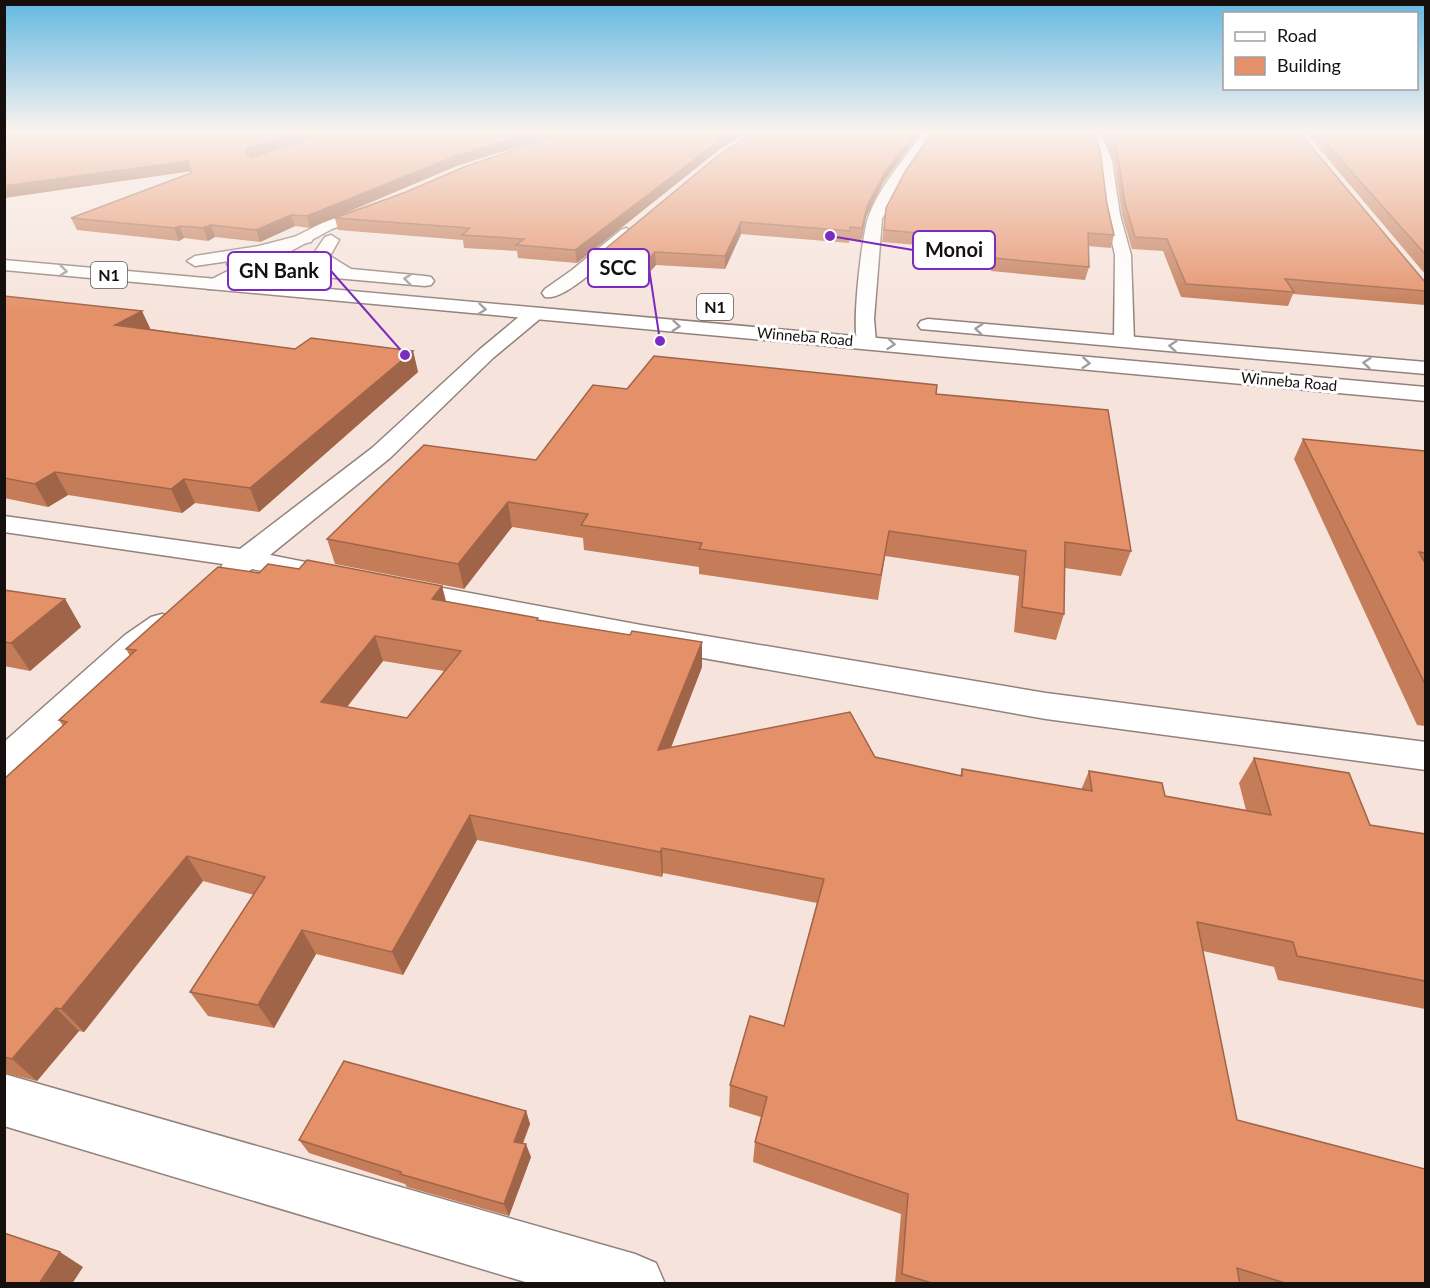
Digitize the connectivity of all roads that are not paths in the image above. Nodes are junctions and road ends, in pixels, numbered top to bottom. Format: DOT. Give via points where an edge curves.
graph roads {
  1 [pos="889,193"];
  2 [pos="1110,193"];
  3 [pos="637,223"];
  4 [pos="305,239"];
  5 [pos="331,240"];
  6 [pos="171,259"];
  7 [pos="195,261"];
  8 [pos="4,265"];
  9 [pos="252,266"];
  10 [pos="286,268"];
  11 [pos="345,273"];
  12 [pos="444,283"];
  13 [pos="214,285"];
  14 [pos="254,288"];
  15 [pos="574,295"];
  16 [pos="537,299"];
  17 [pos="855,318"];
  18 [pos="887,321"];
  19 [pos="911,323"];
  20 [pos="866,342"];
  21 [pos="1124,342"];
  22 [pos="1425,368"];
  23 [pos="1425,394"];
  24 [pos="4,524"];
  25 [pos="247,559"];
  26 [pos="219,580"];
  27 [pos="183,608"];
  28 [pos="1425,756"];
  29 [pos="4,765"];
  30 [pos="4,1100"];
  31 [pos="635,1284"];
  1 -- 17 [label="main road" via="875,219"];
  2 -- 21 [label="main road" via="1123,255"];
  3 -- 16 [label="main road" via="578,274"];
  4 -- 5 [label="main road" via="392,202"];
  4 -- 7 [label="main road"];
  4 -- 9 [label="main road"];
  5 -- 10 [label="main road"];
  5 -- 11 [label="main road" via="322,258"];
  6 -- 7 [label="main road"];
  7 -- 9 [label="main road"];
  8 -- 13 [label="main road, Winneba Road / N1, one-way"];
  9 -- 10 [label="main road"];
  9 -- 13 [label="main road"];
  10 -- 11 [label="main road"];
  10 -- 14 [label="main road"];
  12 -- 11 [label="main road, one-way"];
  13 -- 14 [label="main road, Winneba Road / N1"];
  14 -- 16 [label="main road, Winneba Road / N1, one-way"];
  15 -- 16 [label="main road, Winneba Road / N1"];
  16 -- 20 [label="main road, Winneba Road / N1, one-way"];
  16 -- 25 [label="main road" via="486,354 381,453"];
  17 -- 18 [label="main road, Winneba Road"];
  17 -- 20 [label="main road"];
  21 -- 19 [label="main road, Winneba Road, one-way"];
  20 -- 23 [label="main road, Winneba Road / N1, one-way"];
  22 -- 21 [label="main road, Winneba Road, one-way"];
  24 -- 25 [label="main road"];
  25 -- 26 [label="main road"];
  25 -- 28 [label="main road" via="641,636 1046,706"];
  27 -- 29 [label="main road" via="137,643"];
  30 -- 31 [label="main road"];
}
